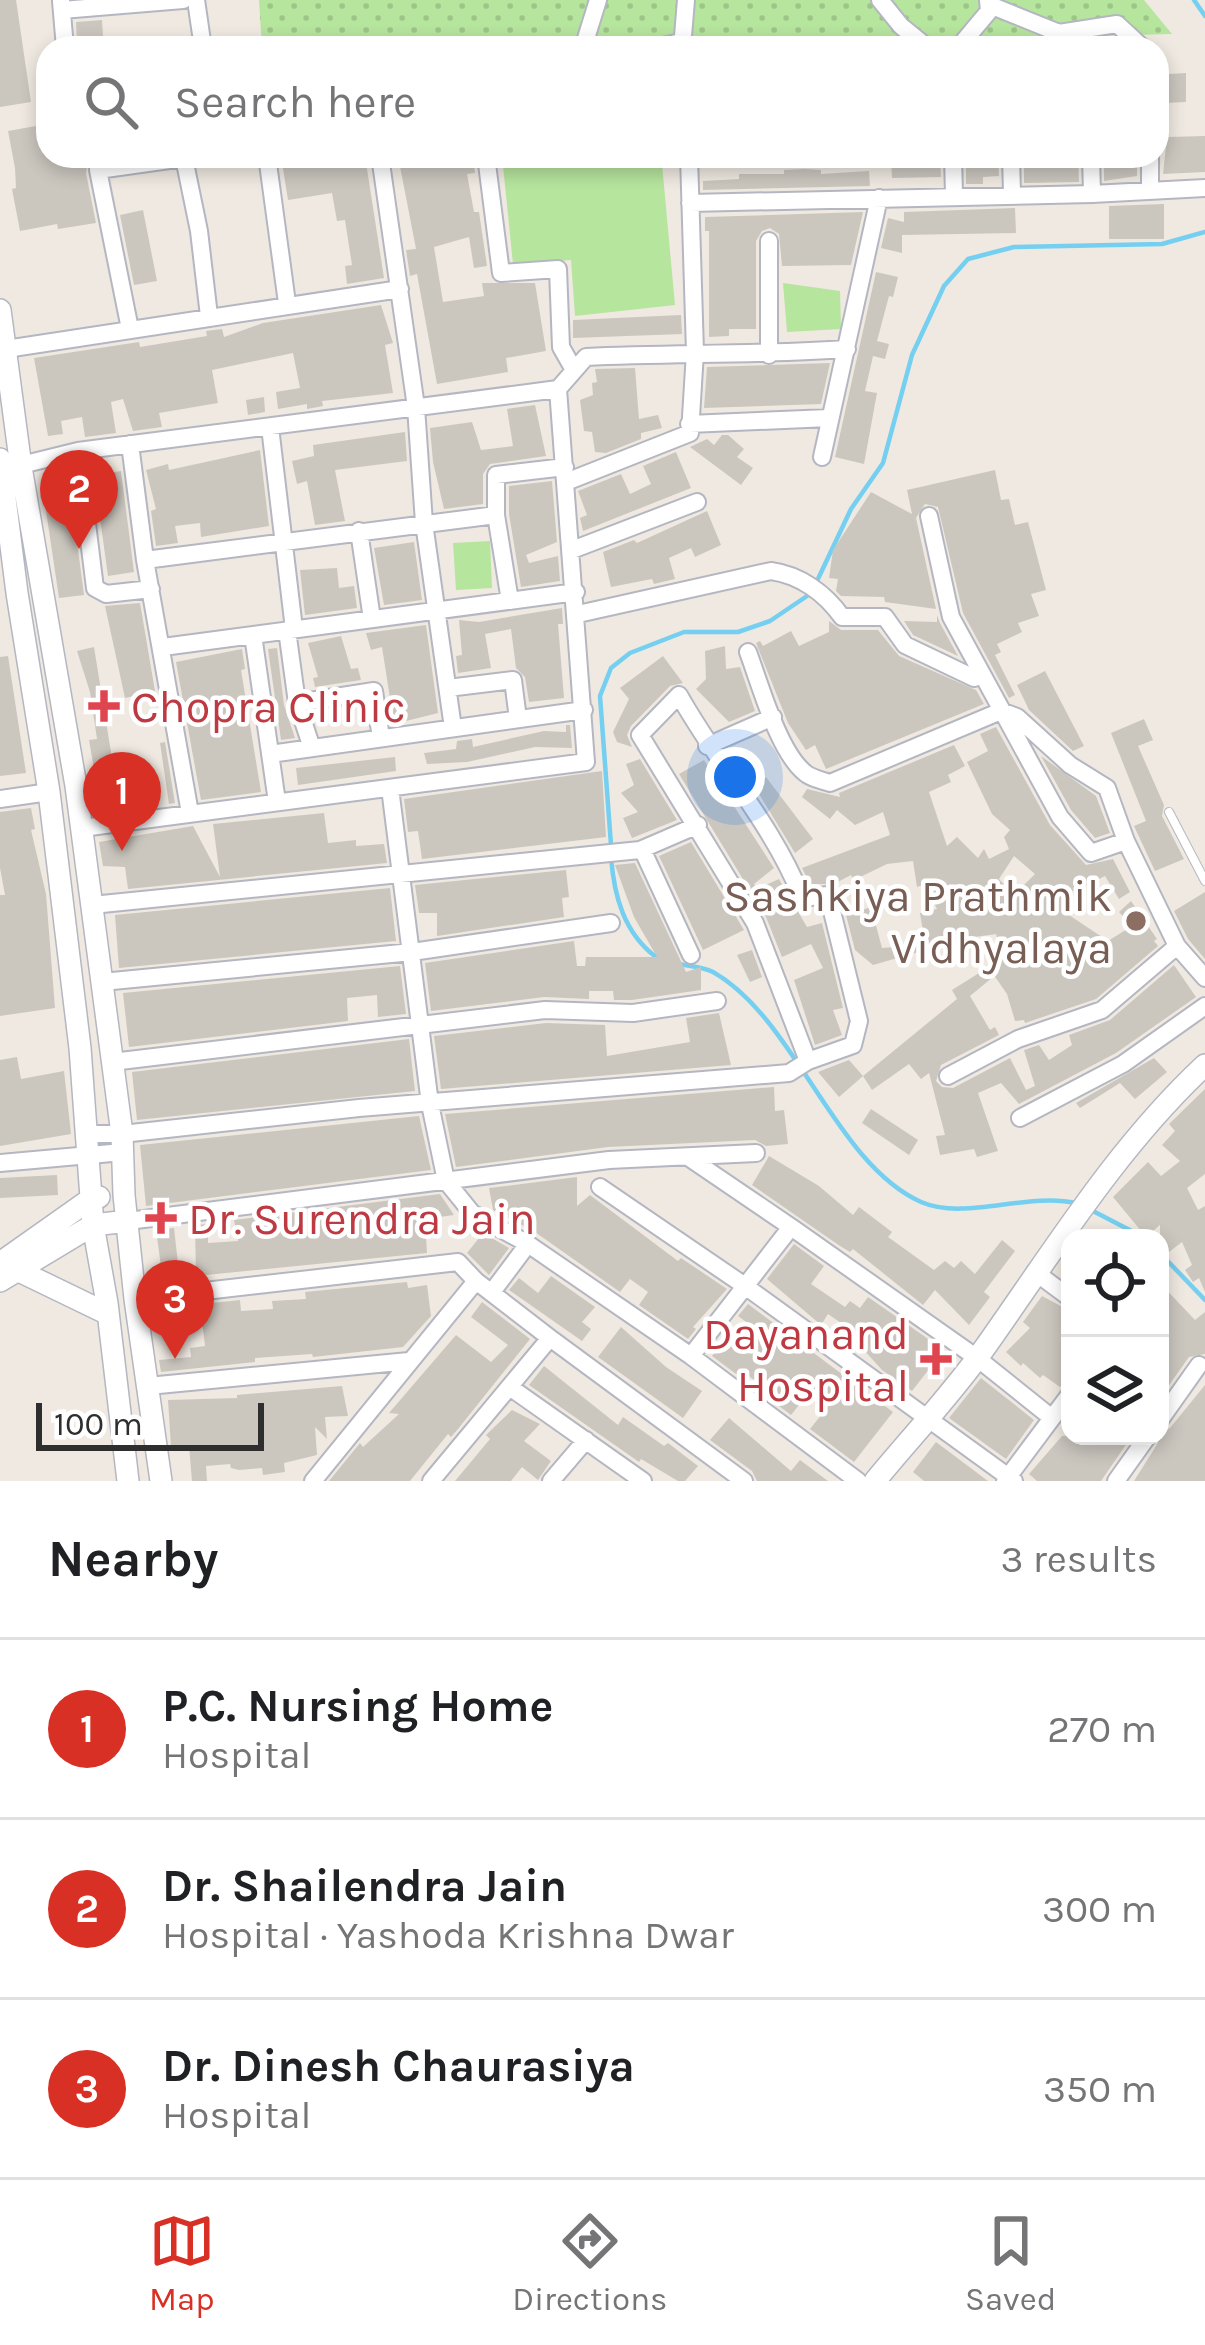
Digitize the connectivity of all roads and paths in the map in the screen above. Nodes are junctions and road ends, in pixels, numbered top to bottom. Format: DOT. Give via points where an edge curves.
graph roads {
  1 [pos="183,0"];
  2 [pos="196,0"];
  3 [pos="598,0"];
  4 [pos="686,0"];
  5 [pos="880,0"];
  6 [pos="990,2"];
  7 [pos="62,5"];
  8 [pos="63,36"];
  9 [pos="201,36"];
  10 [pos="587,36"];
  11 [pos="682,36"];
  12 [pos="913,36"];
  13 [pos="966,36"];
  14 [pos="1130,36"];
  15 [pos="112,168"];
  16 [pos="192,168"];
  17 [pos="269,168"];
  18 [pos="382,168"];
  19 [pos="487,168"];
  20 [pos="689,168"];
  21 [pos="953,168"];
  22 [pos="1011,168"];
  23 [pos="1091,168"];
  24 [pos="1150,168"];
  25 [pos="1205,188"];
  26 [pos="1150,190"];
  27 [pos="1012,194"];
  28 [pos="1092,194"];
  29 [pos="954,195"];
  30 [pos="879,198"];
  31 [pos="690,203"];
  32 [pos="769,241"];
  33 [pos="400,289"];
  34 [pos="287,303"];
  35 [pos="0,310"];
  36 [pos="208,316"];
  37 [pos="130,328"];
  38 [pos="6,349"];
  39 [pos="847,349"];
  40 [pos="695,352"];
  41 [pos="769,355"];
  42 [pos="574,370"];
  43 [pos="558,389"];
  44 [pos="416,406"];
  45 [pos="829,418"];
  46 [pos="689,424"];
  47 [pos="271,427"];
  48 [pos="130,444"];
  49 [pos="78,452"];
  50 [pos="822,457"];
  51 [pos="6,465"];
  52 [pos="566,474"];
  53 [pos="697,502"];
  54 [pos="496,515"];
  55 [pos="929,517"];
  56 [pos="424,524"];
  57 [pos="359,531"];
  58 [pos="283,541"];
  59 [pos="572,550"];
  60 [pos="145,560"];
  61 [pos="151,589"];
  62 [pos="576,592"];
  63 [pos="510,601"];
  64 [pos="438,610"];
  65 [pos="578,614"];
  66 [pos="372,619"];
  67 [pos="291,629"];
  68 [pos="253,635"];
  69 [pos="163,647"];
  70 [pos="748,652"];
  71 [pos="980,675"];
  72 [pos="448,688"];
  73 [pos="297,703"];
  74 [pos="584,710"];
  75 [pos="1001,711"];
  76 [pos="773,717"];
  77 [pos="518,719"];
  78 [pos="453,728"];
  79 [pos="381,739"];
  80 [pos="707,746"];
  81 [pos="312,748"];
  82 [pos="270,754"];
  83 [pos="391,788"];
  84 [pos="49,792"];
  85 [pos="0,799"];
  86 [pos="277,802"];
  87 [pos="1169,812"];
  88 [pos="190,813"];
  89 [pos="698,825"];
  90 [pos="82,827"];
  91 [pos="1126,841"];
  92 [pos="642,849"];
  93 [pos="402,875"];
  94 [pos="1205,881"];
  95 [pos="92,905"];
  96 [pos="611,923"];
  97 [pos="1177,946"];
  98 [pos="412,952"];
  99 [pos="691,955"];
  100 [pos="1205,978"];
  101 [pos="102,982"];
  102 [pos="716,1001"];
  103 [pos="1205,1006"];
  104 [pos="422,1028"];
  105 [pos="112,1061"];
  106 [pos="1205,1064"];
  107 [pos="802,1065"];
  108 [pos="948,1076"];
  109 [pos="430,1104"];
  110 [pos="1020,1118"];
  111 [pos="87,1143"];
  112 [pos="123,1143"];
  113 [pos="755,1153"];
  114 [pos="687,1156"];
  115 [pos="0,1163"];
  116 [pos="446,1181"];
  117 [pos="600,1187"];
  118 [pos="124,1195"];
  119 [pos="92,1198"];
  120 [pos="128,1221"];
  121 [pos="93,1225"];
  122 [pos="791,1227"];
  123 [pos="527,1244"];
  124 [pos="6,1272"];
  125 [pos="1035,1272"];
  126 [pos="476,1281"];
  127 [pos="745,1286"];
  128 [pos="1061,1291"];
  129 [pos="492,1292"];
  130 [pos="135,1299"];
  131 [pos="108,1314"];
  132 [pos="550,1338"];
  133 [pos="691,1356"];
  134 [pos="977,1358"];
  135 [pos="410,1361"];
  136 [pos="1199,1365"];
  137 [pos="148,1386"];
  138 [pos="511,1388"];
  139 [pos="1061,1406"];
  140 [pos="1169,1407"];
  141 [pos="1052,1418"];
  142 [pos="926,1419"];
  143 [pos="586,1440"];
  144 [pos="1142,1445"];
  145 [pos="1009,1480"];
  146 [pos="128,1481"];
  147 [pos="160,1481"];
  148 [pos="313,1481"];
  149 [pos="431,1481"];
  150 [pos="551,1481"];
  151 [pos="644,1481"];
  152 [pos="744,1481"];
  153 [pos="858,1481"];
  154 [pos="875,1481"];
  155 [pos="1116,1481"];
  1 -- 7 [label="street"];
  2 -- 9 [label="street"];
  3 -- 10 [label="street"];
  4 -- 11 [label="street"];
  5 -- 12 [label="street"];
  6 -- 13 [label="street"];
  6 -- 14 [label="street" via="1059,33 1117,24"];
  7 -- 8 [label="street"];
  15 -- 37 [label="street" via="98,170"];
  16 -- 36 [label="street"];
  17 -- 34 [label="street"];
  18 -- 33 [label="street"];
  19 -- 42 [label="street" via="500,273 558,269 561,347"];
  20 -- 31 [label="street"];
  21 -- 29 [label="street"];
  22 -- 27 [label="street"];
  23 -- 28 [label="street"];
  24 -- 26 [label="street"];
  25 -- 26 [label="street"];
  26 -- 28 [label="street"];
  27 -- 28 [label="street"];
  27 -- 29 [label="street"];
  29 -- 30 [label="street"];
  30 -- 31 [label="street"];
  30 -- 39 [label="street"];
  31 -- 40 [label="street"];
  32 -- 41 [label="street"];
  33 -- 34 [label="street"];
  33 -- 44 [label="street"];
  34 -- 36 [label="street"];
  35 -- 38 [label="main road"];
  36 -- 37 [label="street"];
  37 -- 38 [label="street"];
  38 -- 51 [label="main road"];
  39 -- 41 [label="street"];
  39 -- 45 [label="street"];
  40 -- 41 [label="street"];
  40 -- 42 [label="street" via="586,357"];
  40 -- 46 [label="street"];
  42 -- 43 [label="street"];
  43 -- 44 [label="street"];
  43 -- 52 [label="street"];
  44 -- 47 [label="street"];
  44 -- 56 [label="street"];
  45 -- 46 [label="street"];
  45 -- 50 [label="street"];
  46 -- 52 [label="street" via="690,433"];
  47 -- 48 [label="street"];
  47 -- 58 [label="street"];
  48 -- 49 [label="street"];
  48 -- 60 [label="street"];
  49 -- 51 [label="street"];
  49 -- 61 [label="street" via="95,588 106,595"];
  51 -- 84 [label="main road" via="16,593"];
  51 -- 90 [label="main road"];
  52 -- 54 [label="street" via="496,475"];
  52 -- 59 [label="street"];
  53 -- 59 [label="street"];
  54 -- 56 [label="street"];
  54 -- 63 [label="street"];
  55 -- 71 [label="street" via="951,617"];
  56 -- 57 [label="street"];
  56 -- 64 [label="street"];
  57 -- 58 [label="street"];
  57 -- 66 [label="street"];
  58 -- 60 [label="street"];
  58 -- 67 [label="street"];
  59 -- 62 [label="street"];
  60 -- 61 [label="street"];
  61 -- 69 [label="street"];
  62 -- 63 [label="street"];
  62 -- 65 [label="street"];
  63 -- 64 [label="street"];
  64 -- 66 [label="street"];
  64 -- 72 [label="street"];
  65 -- 71 [label="street" via="771,571 795,574 842,617 886,617 905,645"];
  65 -- 74 [label="street"];
  66 -- 67 [label="street"];
  67 -- 68 [label="street"];
  67 -- 73 [label="street"];
  68 -- 69 [label="street"];
  68 -- 82 [label="street"];
  69 -- 88 [label="street"];
  70 -- 76 [label="street"];
  71 -- 75 [label="street"];
  72 -- 77 [label="street" via="513,680"];
  72 -- 78 [label="street"];
  73 -- 79 [label="street" via="374,691"];
  73 -- 81 [label="street"];
  74 -- 77 [label="street"];
  74 -- 83 [label="street" via="586,762"];
  75 -- 76 [label="street" via="830,783 807,776"];
  75 -- 91 [label="street" via="1107,788"];
  75 -- 91 [label="street" via="1060,817 1091,853"];
  76 -- 80 [label="street"];
  77 -- 78 [label="street"];
  78 -- 79 [label="street"];
  79 -- 81 [label="street"];
  80 -- 89 [label="street" via="679,695 640,735"];
  80 -- 107 [label="street" via="745,792 802,898 828,895 859,1021 853,1045"];
  81 -- 82 [label="street"];
  82 -- 86 [label="street"];
  83 -- 86 [label="street"];
  83 -- 93 [label="street"];
  84 -- 85 [label="street"];
  84 -- 111 [label="main road"];
  86 -- 88 [label="street"];
  87 -- 94 [label="lane"];
  88 -- 90 [label="street"];
  89 -- 92 [label="street"];
  89 -- 107 [label="street" via="755,923"];
  90 -- 95 [label="main road"];
  91 -- 97 [label="street"];
  92 -- 93 [label="street"];
  92 -- 99 [label="street"];
  93 -- 95 [label="street"];
  93 -- 98 [label="street"];
  95 -- 101 [label="main road"];
  96 -- 98 [label="street"];
  97 -- 100 [label="street"];
  97 -- 108 [label="street" via="1102,1010"];
  98 -- 101 [label="street"];
  98 -- 104 [label="street"];
  101 -- 105 [label="main road"];
  102 -- 104 [label="street" via="633,1013 545,1010"];
  103 -- 110 [label="street" via="1123,1064"];
  104 -- 105 [label="street"];
  104 -- 109 [label="street"];
  105 -- 112 [label="main road"];
  106 -- 125 [label="main road"];
  107 -- 109 [label="street"];
  109 -- 112 [label="street"];
  109 -- 116 [label="street"];
  111 -- 112 [label="street"];
  111 -- 115 [label="street"];
  111 -- 119 [label="main road"];
  112 -- 118 [label="main road"];
  113 -- 114 [label="street"];
  114 -- 116 [label="street"];
  114 -- 122 [label="street"];
  116 -- 120 [label="street"];
  116 -- 123 [label="street" via="472,1213"];
  117 -- 127 [label="street"];
  118 -- 119 [label="main road"];
  118 -- 120 [label="main road"];
  119 -- 121 [label="main road"];
  119 -- 124 [label="main road"];
  120 -- 121 [label="main road"];
  120 -- 130 [label="main road"];
  121 -- 124 [label="main road"];
  121 -- 131 [label="main road"];
  122 -- 127 [label="street"];
  122 -- 134 [label="street"];
  123 -- 129 [label="street"];
  123 -- 133 [label="street"];
  124 -- 131 [label="main road"];
  125 -- 128 [label="street"];
  125 -- 134 [label="main road"];
  126 -- 129 [label="street"];
  126 -- 130 [label="street" via="458,1262"];
  126 -- 135 [label="street"];
  127 -- 133 [label="street"];
  127 -- 142 [label="street"];
  129 -- 132 [label="street"];
  130 -- 137 [label="main road"];
  131 -- 146 [label="main road"];
  132 -- 138 [label="street"];
  132 -- 152 [label="street"];
  133 -- 153 [label="street"];
  134 -- 141 [label="street"];
  134 -- 142 [label="main road"];
  135 -- 137 [label="street"];
  135 -- 148 [label="street"];
  136 -- 140 [label="street"];
  137 -- 147 [label="main road"];
  138 -- 143 [label="street"];
  138 -- 149 [label="street"];
  139 -- 141 [label="street"];
  141 -- 145 [label="street"];
  142 -- 145 [label="street"];
  142 -- 154 [label="main road"];
  143 -- 150 [label="street"];
  143 -- 151 [label="street"];
  144 -- 155 [label="street"];
}
